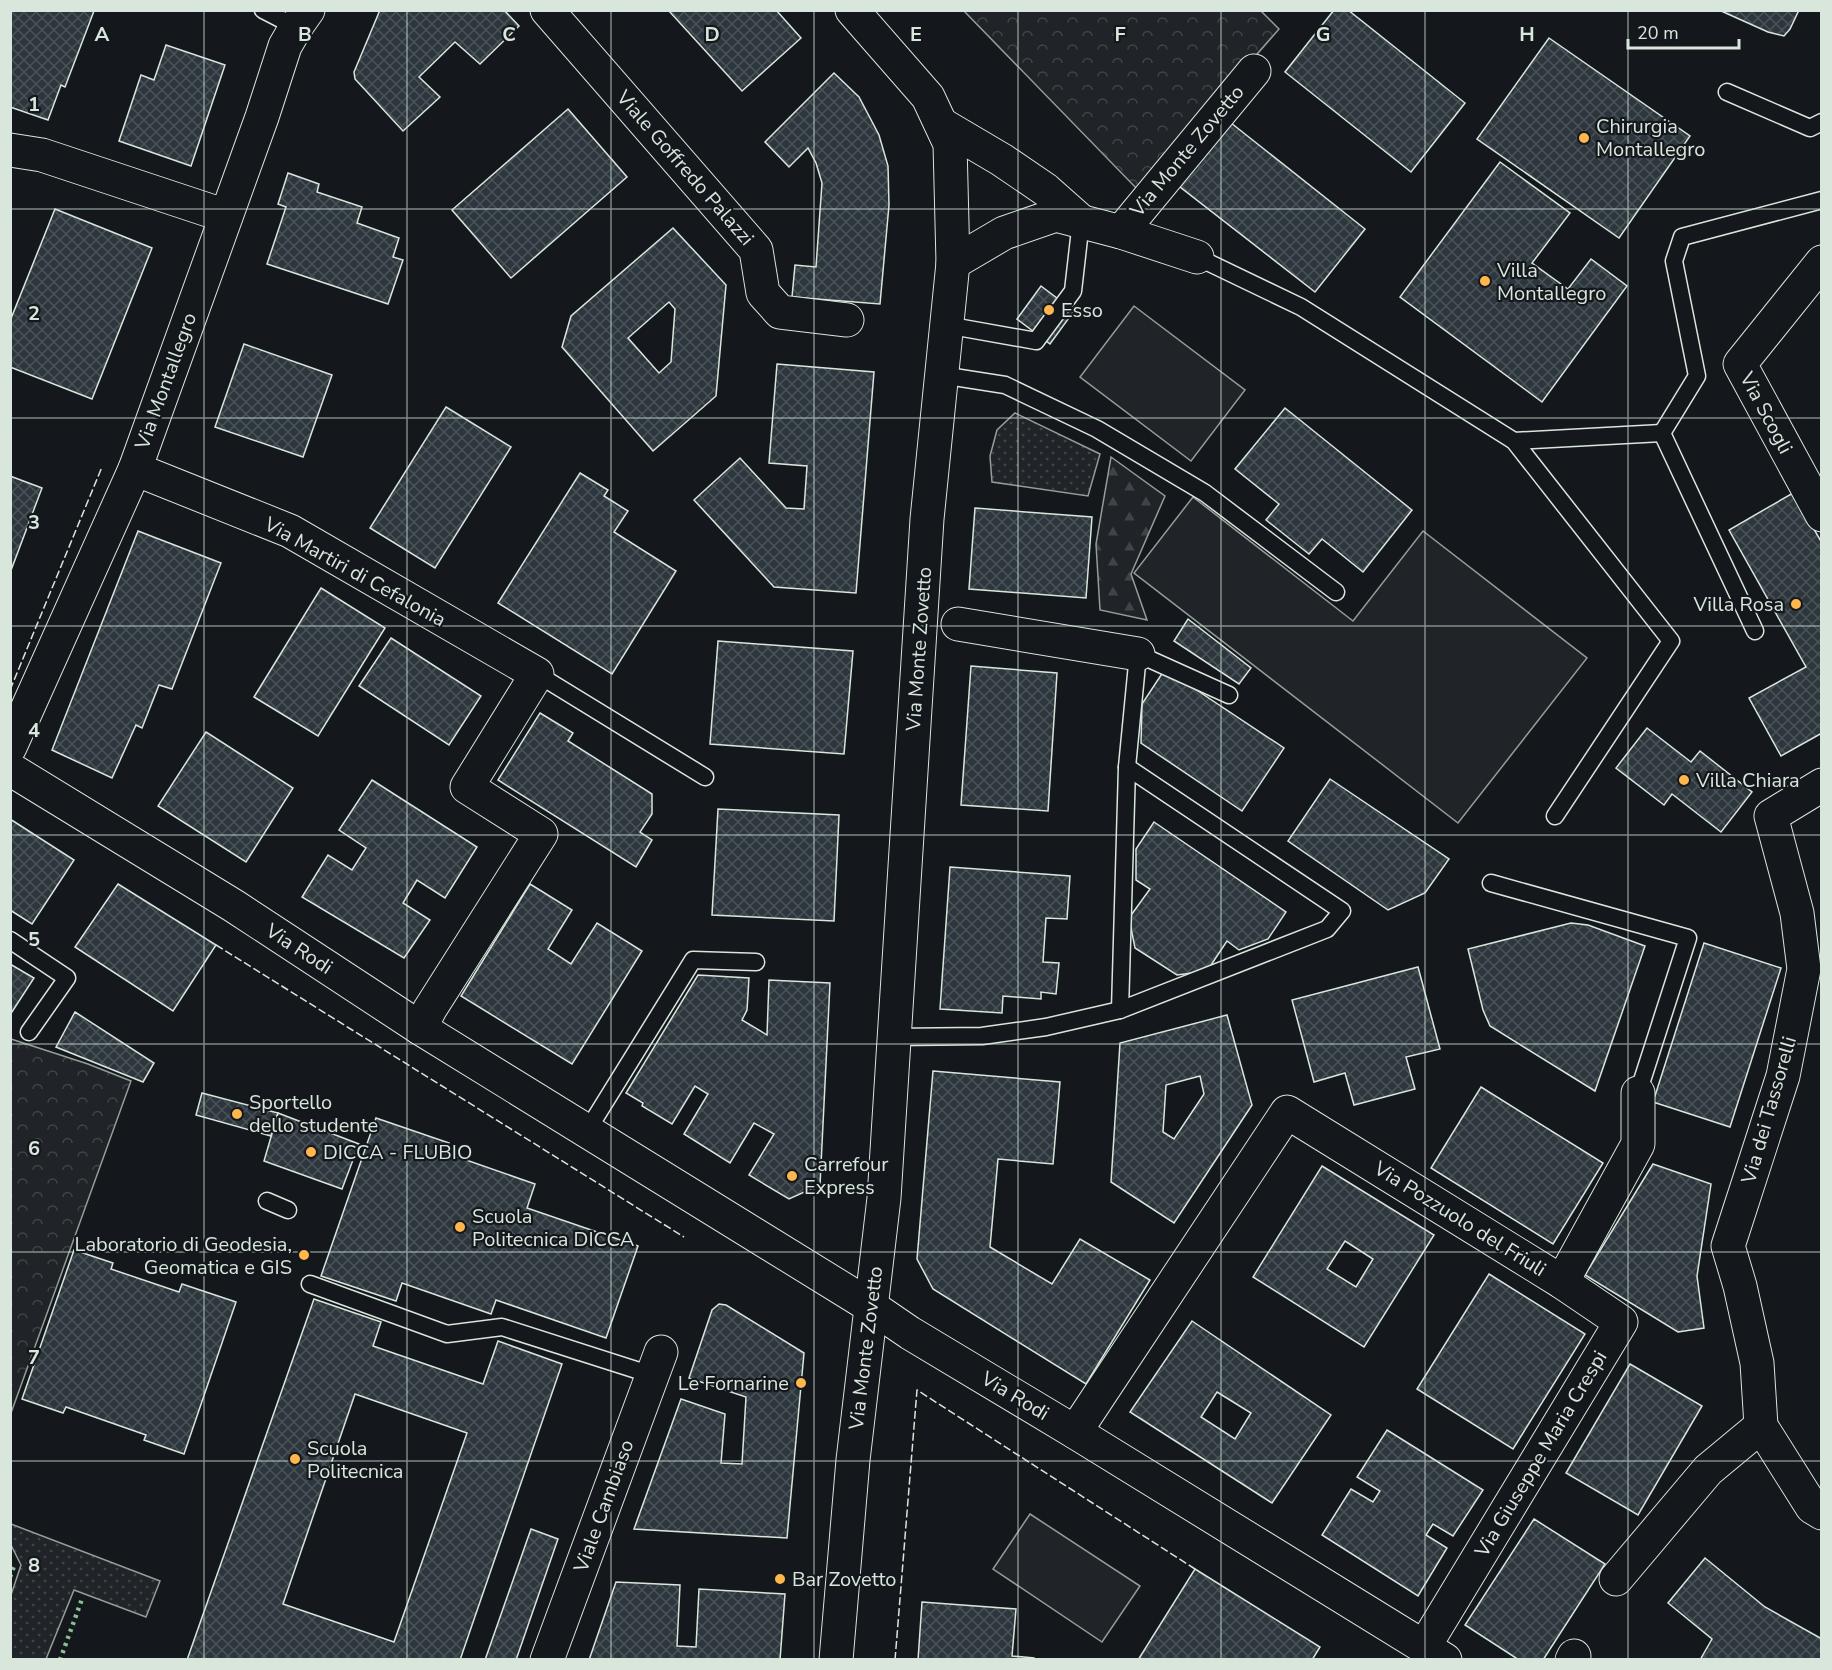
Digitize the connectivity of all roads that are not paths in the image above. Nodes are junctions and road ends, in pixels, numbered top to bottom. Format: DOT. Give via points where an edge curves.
graph roads {
  1 [pos="263,10"];
  2 [pos="547,10"];
  3 [pos="852,10"];
  4 [pos="302,19"];
  5 [pos="1254,71"];
  6 [pos="1726,92"];
  7 [pos="1821,122"];
  8 [pos="940,124"];
  9 [pos="10,150"];
  10 [pos="1821,200"];
  11 [pos="226,216"];
  12 [pos="1081,221"];
  13 [pos="1121,232"];
  14 [pos="1197,257"];
  15 [pos="1821,262"];
  16 [pos="953,263"];
  17 [pos="847,320"];
  18 [pos="946,325"];
  19 [pos="940,375"];
  20 [pos="1662,433"];
  21 [pos="1514,441"];
  22 [pos="135,469"];
  23 [pos="1821,515"];
  24 [pos="1336,592"];
  25 [pos="958,624"];
  26 [pos="1755,631"];
  27 [pos="1138,654"];
  28 [pos="537,674"];
  29 [pos="1229,695"];
  30 [pos="10,747"];
  31 [pos="1127,767"];
  32 [pos="10,769"];
  33 [pos="705,777"];
  34 [pos="1821,785"];
  35 [pos="1555,816"];
  36 [pos="1491,883"];
  37 [pos="10,940"];
  38 [pos="756,962"];
  39 [pos="1120,1010"];
  40 [pos="420,1028"];
  41 [pos="29,1032"];
  42 [pos="894,1037"];
  43 [pos="1638,1093"];
  44 [pos="587,1131"];
  45 [pos="267,1201"];
  46 [pos="288,1210"];
  47 [pos="1562,1282"];
  48 [pos="310,1284"];
  49 [pos="872,1307"];
  50 [pos="656,1364"];
  51 [pos="1761,1426"];
  52 [pos="1075,1432"];
  53 [pos="1821,1513"];
  54 [pos="1616,1579"];
  55 [pos="1434,1653"];
  56 [pos="547,1659"];
  57 [pos="836,1659"];
  1 -- 4 [label="lane"];
  2 -- 17 [label="street, Viale Goffredo Palazzi" via="756,250 763,293 780,312"];
  3 -- 8 [label="street, Via Monte Zovetto" via="928,97"];
  4 -- 11 [label="street, Via Montallegro" via="285,46"];
  5 -- 13 [label="street, Via Monte Zovetto"];
  6 -- 7 [label="lane" via="1810,128"];
  8 -- 12 [label="street, Via Monte Zovetto" via="1046,190"];
  8 -- 16 [label="street, Via Monte Zovetto" via="950,144"];
  9 -- 11 [label="street" via="42,154"];
  10 -- 20 [label="lane" via="1682,237 1674,261 1697,376"];
  11 -- 22 [label="street, Via Montallegro"];
  12 -- 13 [label="street, Via Monte Zovetto"];
  12 -- 16 [label="street, Via Monte Zovetto" via="1056,215 1004,233"];
  12 -- 18 [label="lane" via="1073,291 1036,341"];
  13 -- 14 [label="street, Via Monte Zovetto"];
  14 -- 21 [label="lane" via="1301,308"];
  15 -- 23 [label="street, Via Scogli" via="1740,364"];
  16 -- 18 [label="street, Via Monte Zovetto"];
  18 -- 19 [label="street, Via Monte Zovetto"];
  19 -- 24 [label="lane" via="1005,385 1097,429 1205,493"];
  19 -- 42 [label="street, Via Monte Zovetto"];
  20 -- 21 [label="lane"];
  20 -- 26 [label="lane"];
  21 -- 35 [label="lane" via="1671,641"];
  22 -- 28 [label="street, Via Martiri di Cefalonia" via="290,531"];
  22 -- 30 [label="street, Via Montallegro"];
  25 -- 27 [label="street, Via Monte Zovetto"];
  27 -- 29 [label="lane, Via Monte Zovetto"];
  27 -- 31 [label="lane"];
  28 -- 33 [label="lane, Via Martiri di Cefalonia"];
  28 -- 40 [label="street" via="467,788 541,834"];
  31 -- 39 [label="lane"];
  31 -- 39 [label="lane" via="1342,911 1327,929"];
  32 -- 40 [label="street, Via Rodi" via="234,906"];
  34 -- 51 [label="street, Via dei Tassorelli" via="1771,816 1797,913 1804,969 1783,1076 1728,1246 1757,1363"];
  36 -- 43 [label="lane, Via Pozzuolo del Friuli" via="1688,938"];
  37 -- 41 [label="lane" via="67,978"];
  38 -- 44 [label="lane" via="693,960"];
  39 -- 42 [label="lane" via="1046,1027 982,1036"];
  40 -- 44 [label="street, Via Rodi"];
  42 -- 49 [label="street, Via Monte Zovetto" via="884,1198"];
  43 -- 47 [label="street, Via Pozzuolo del Friuli" via="1638,1144"];
  44 -- 49 [label="street, Via Rodi"];
  45 -- 46 [label="lane"];
  47 -- 52 [label="street, Via Pozzuolo del Friuli" via="1287,1112"];
  47 -- 55 [label="street, Via Giuseppe Maria Crespi" via="1621,1322"];
  48 -- 50 [label="lane" via="447,1334 502,1326"];
  49 -- 52 [label="street, Via Rodi"];
  49 -- 57 [label="street, Via Monte Zovetto" via="853,1460"];
  50 -- 56 [label="street, Viale Cambiaso"];
  51 -- 53 [label="street, Via dei Tassorelli" via="1812,1507"];
  51 -- 54 [label="street" via="1707,1470"];
  52 -- 55 [label="street, Via Rodi"];
}
